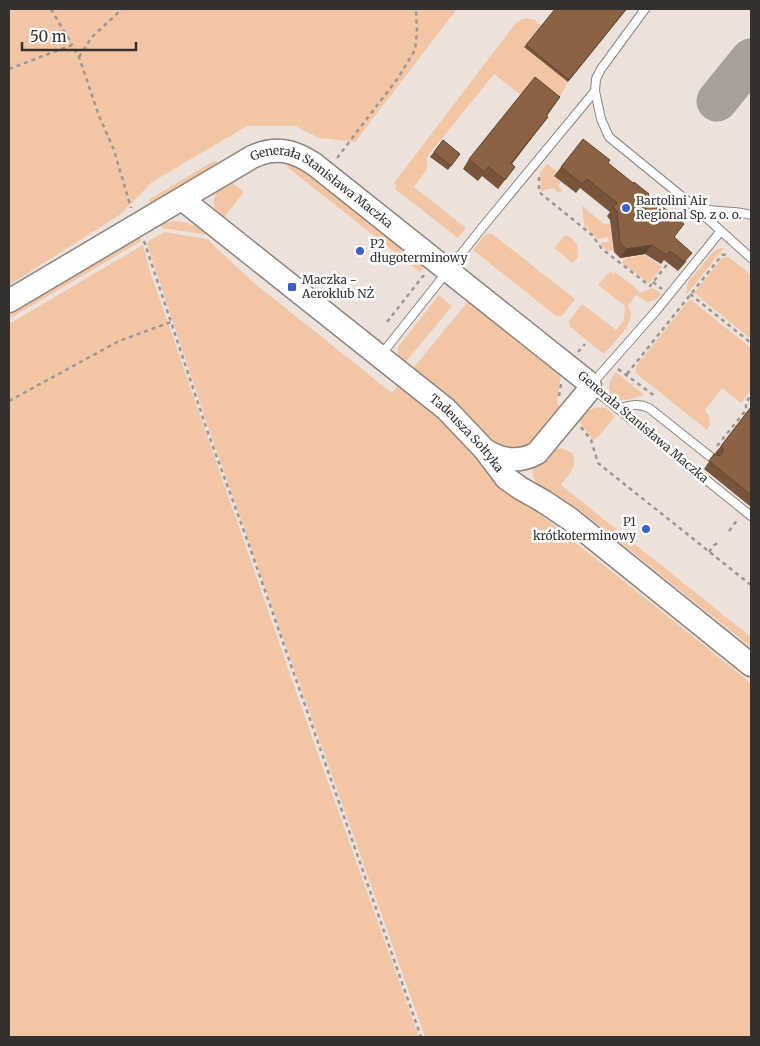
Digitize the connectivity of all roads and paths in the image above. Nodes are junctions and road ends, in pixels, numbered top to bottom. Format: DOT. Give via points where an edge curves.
graph roads {
  1 [pos="51,9"];
  2 [pos="122,9"];
  3 [pos="416,9"];
  4 [pos="645,9"];
  5 [pos="72,44"];
  6 [pos="79,57"];
  7 [pos="9,69"];
  8 [pos="595,91"];
  9 [pos="337,158"];
  10 [pos="538,172"];
  11 [pos="182,199"];
  12 [pos="690,203"];
  13 [pos="751,215"];
  14 [pos="138,225"];
  15 [pos="720,232"];
  16 [pos="728,254"];
  17 [pos="667,256"];
  18 [pos="751,258"];
  19 [pos="439,276"];
  20 [pos="690,294"];
  21 [pos="9,301"];
  22 [pos="171,322"];
  23 [pos="387,322"];
  24 [pos="751,343"];
  25 [pos="585,344"];
  26 [pos="577,353"];
  27 [pos="379,356"];
  28 [pos="626,374"];
  29 [pos="562,379"];
  30 [pos="590,386"];
  31 [pos="751,396"];
  32 [pos="9,401"];
  33 [pos="559,402"];
  34 [pos="618,409"];
  35 [pos="577,422"];
  36 [pos="717,446"];
  37 [pos="485,450"];
  38 [pos="531,456"];
  39 [pos="712,458"];
  40 [pos="543,501"];
  41 [pos="740,516"];
  42 [pos="751,516"];
  43 [pos="728,531"];
  44 [pos="720,542"];
  45 [pos="709,552"];
  46 [pos="751,585"];
  47 [pos="751,665"];
  48 [pos="422,1037"];
  1 -- 5 [label="path"];
  2 -- 6 [label="path" via="92,37"];
  3 -- 9 [label="path" via="415,50 398,78"];
  4 -- 8 [label="lane" via="601,69"];
  5 -- 6 [label="path"];
  5 -- 7 [label="path"];
  6 -- 14 [label="path"];
  8 -- 12 [label="lane" via="609,137"];
  8 -- 19 [label="lane"];
  10 -- 17 [label="path" via="539,192 592,234 602,249 650,286 671,260"];
  11 -- 14 [label="street, Generała Stanisława Maczka"];
  11 -- 19 [label="street, Generała Stanisława Maczka" via="260,153 290,151 314,164"];
  11 -- 27 [label="street, Tadeusza Sołtyka"];
  12 -- 13 [label="lane" via="710,211"];
  12 -- 15 [label="lane"];
  14 -- 21 [label="street, Generała Stanisława Maczka"];
  14 -- 22 [label="path"];
  15 -- 18 [label="lane"];
  15 -- 30 [label="lane"];
  16 -- 20 [label="path" via="722,255"];
  19 -- 23 [label="path" via="423,276"];
  19 -- 27 [label="lane"];
  19 -- 30 [label="street, Generała Stanisława Maczka" via="584,378"];
  20 -- 24 [label="path"];
  20 -- 28 [label="path"];
  22 -- 32 [label="path" via="119,341"];
  22 -- 48 [label="path"];
  25 -- 26 [label="path"];
  27 -- 37 [label="street, Tadeusza Sołtyka" via="446,409"];
  29 -- 33 [label="path"];
  30 -- 34 [label="lane, Generała Stanisława Maczka"];
  30 -- 38 [label="street" via="541,449"];
  31 -- 36 [label="path" via="740,419"];
  34 -- 39 [label="lane" via="635,405 649,408"];
  34 -- 42 [label="lane, Generała Stanisława Maczka"];
  35 -- 45 [label="path" via="591,440 598,463"];
  37 -- 38 [label="street" via="510,460"];
  37 -- 40 [label="street, Tadeusza Sołtyka" via="506,478"];
  38 -- 40 [label="street" via="528,467 530,482"];
  40 -- 47 [label="street, Tadeusza Sołtyka"];
  41 -- 43 [label="path"];
  44 -- 45 [label="path"];
  45 -- 46 [label="path"];
}
